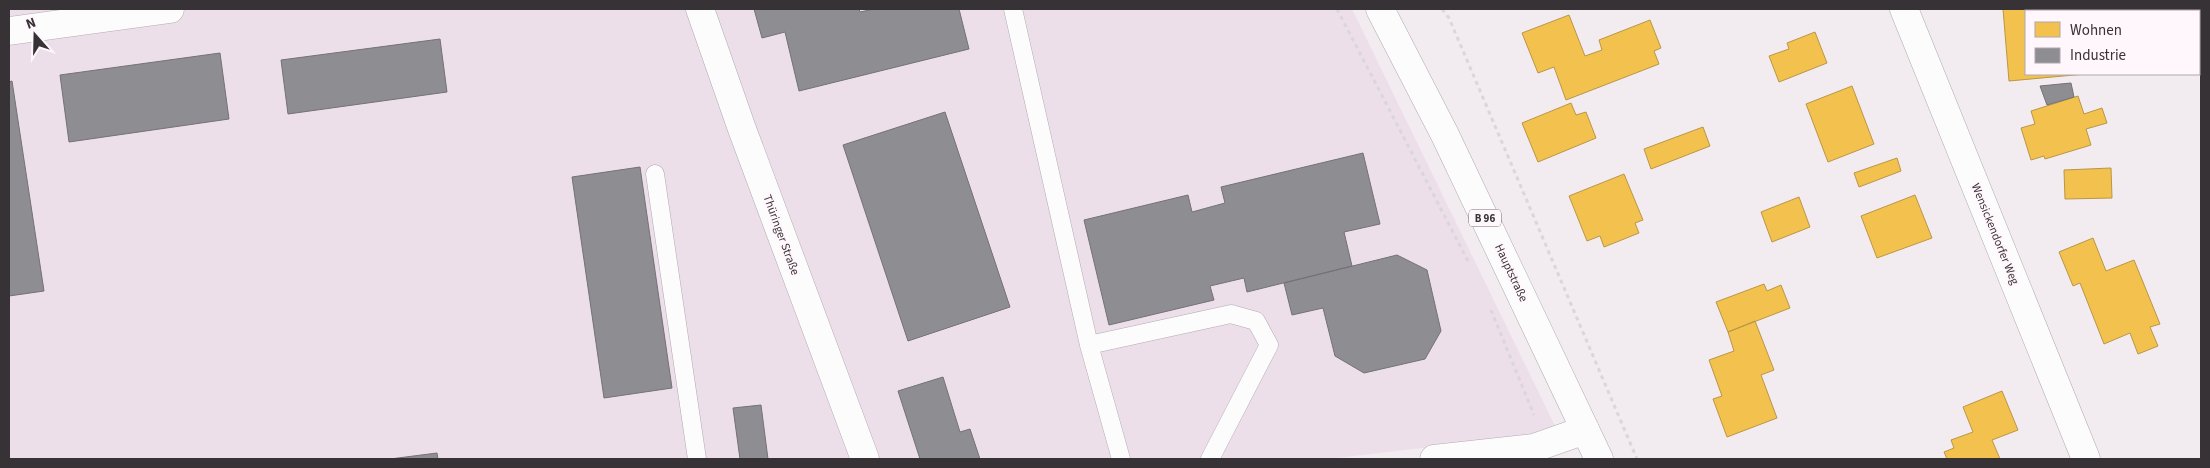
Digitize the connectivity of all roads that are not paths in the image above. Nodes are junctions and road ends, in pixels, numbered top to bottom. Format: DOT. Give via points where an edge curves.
graph roads {
  1 [pos="170,9"];
  2 [pos="700,9"];
  3 [pos="1012,9"];
  4 [pos="1380,9"];
  5 [pos="1904,9"];
  6 [pos="9,30"];
  7 [pos="656,174"];
  8 [pos="1089,345"];
  9 [pos="1585,430"];
  10 [pos="1477,457"];
  11 [pos="697,459"];
  12 [pos="865,459"];
  13 [pos="1121,459"];
  14 [pos="1210,459"];
  15 [pos="1434,459"];
  16 [pos="1598,459"];
  17 [pos="2086,459"];
  1 -- 6 [label="street"];
  2 -- 12 [label="street, Thüringer Straße"];
  3 -- 8 [label="lane"];
  4 -- 9 [label="street, Hauptstraße / B 96" via="1446,135"];
  5 -- 17 [label="street, Wensickendorfer Weg"];
  7 -- 11 [label="lane"];
  8 -- 13 [label="lane"];
  8 -- 14 [label="lane" via="1231,314 1256,321 1269,345"];
  9 -- 10 [label="street" via="1534,448"];
  9 -- 16 [label="street, Hauptstraße / B 96"];
  10 -- 15 [label="street"];
}
